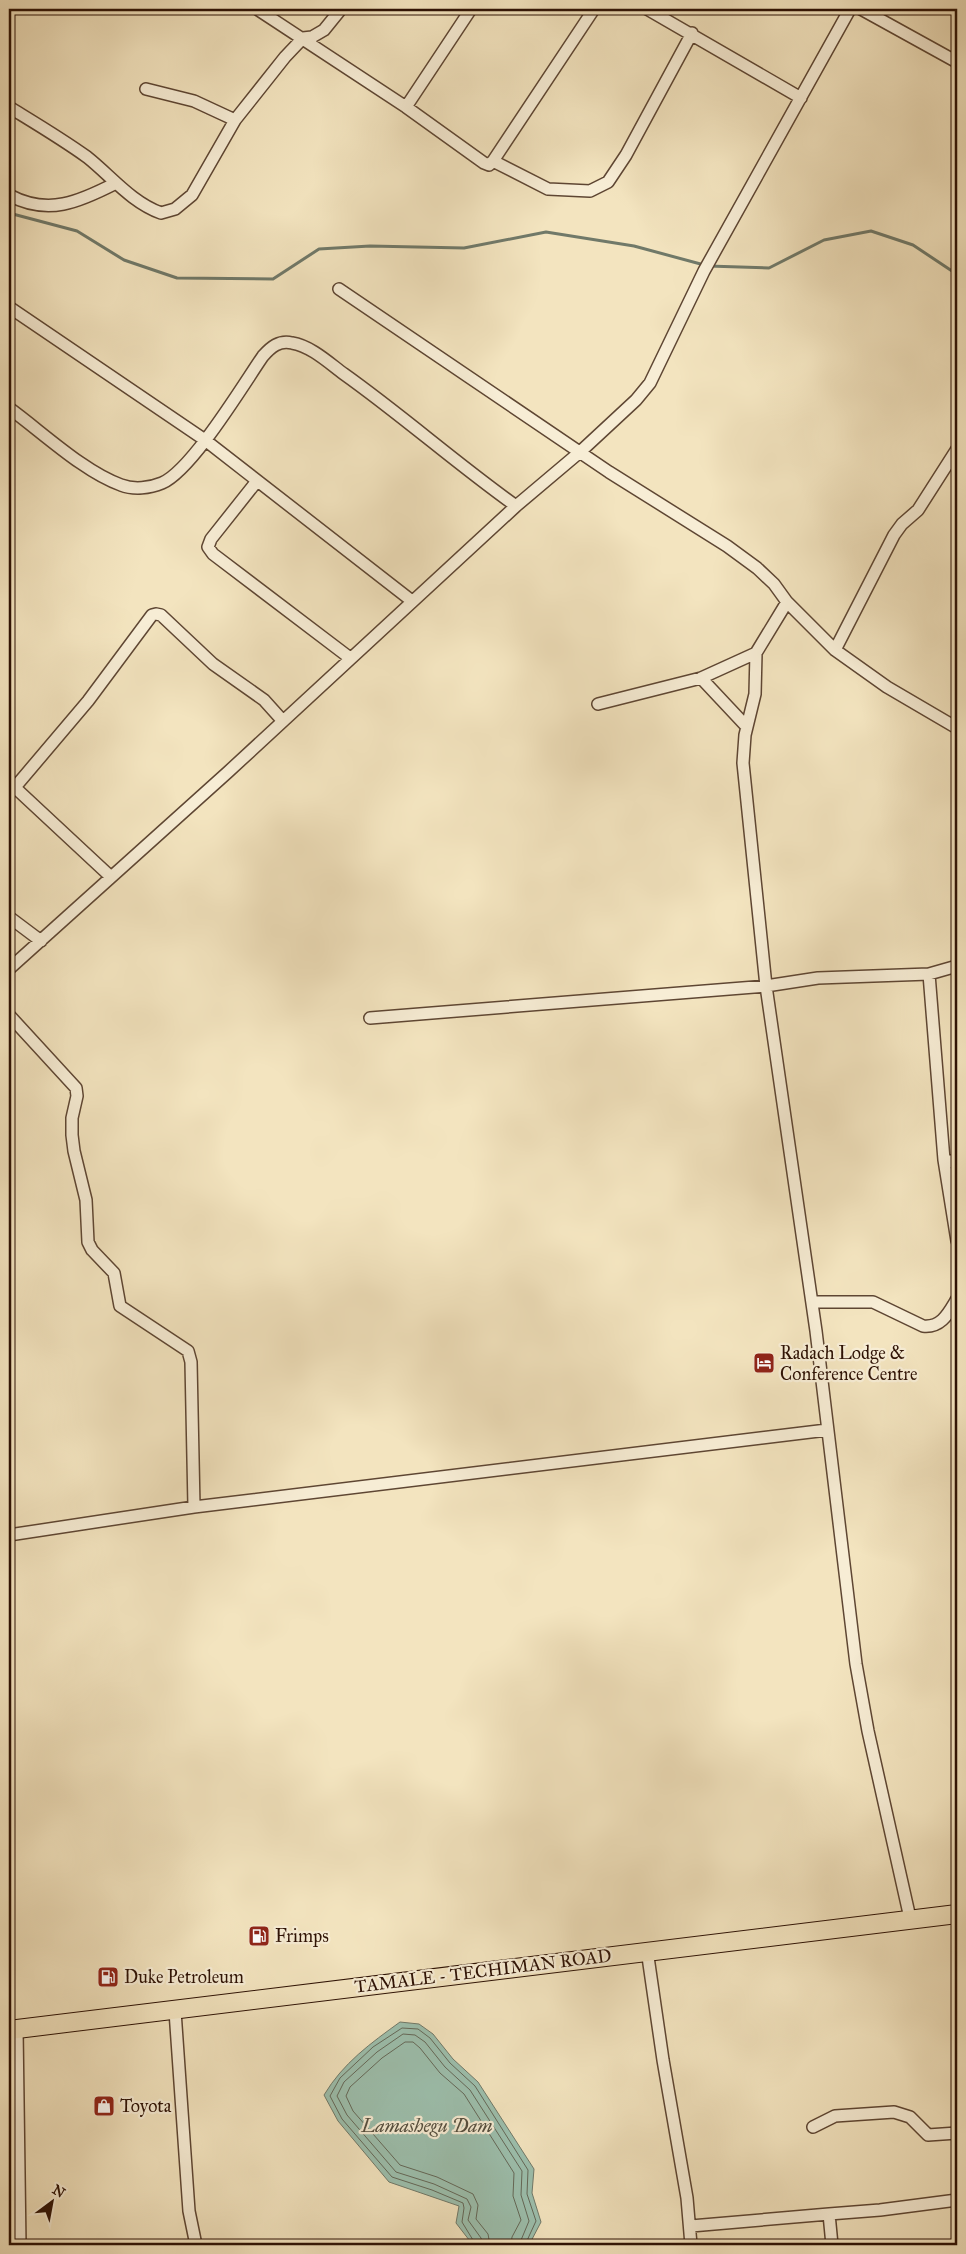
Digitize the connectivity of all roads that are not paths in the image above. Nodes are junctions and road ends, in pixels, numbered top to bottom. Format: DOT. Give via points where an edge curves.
graph roads {
  1 [pos="257,9"];
  2 [pos="341,9"];
  3 [pos="471,9"];
  4 [pos="594,9"];
  5 [pos="647,9"];
  6 [pos="850,9"];
  7 [pos="861,9"];
  8 [pos="692,33"];
  9 [pos="303,38"];
  10 [pos="957,62"];
  11 [pos="146,89"];
  12 [pos="801,98"];
  13 [pos="406,106"];
  14 [pos="9,107"];
  15 [pos="235,120"];
  16 [pos="494,162"];
  17 [pos="116,183"];
  18 [pos="9,195"];
  19 [pos="339,289"];
  20 [pos="9,307"];
  21 [pos="9,408"];
  22 [pos="205,440"];
  23 [pos="957,449"];
  24 [pos="580,452"];
  25 [pos="257,481"];
  26 [pos="516,506"];
  27 [pos="412,601"];
  28 [pos="787,602"];
  29 [pos="835,650"];
  30 [pos="756,653"];
  31 [pos="350,658"];
  32 [pos="700,678"];
  33 [pos="598,704"];
  34 [pos="282,720"];
  35 [pos="747,727"];
  36 [pos="957,728"];
  37 [pos="12,784"];
  38 [pos="111,877"];
  39 [pos="9,917"];
  40 [pos="40,942"];
  41 [pos="957,966"];
  42 [pos="9,969"];
  43 [pos="929,974"];
  44 [pos="766,986"];
  45 [pos="9,1015"];
  46 [pos="370,1018"];
  47 [pos="944,1160"];
  48 [pos="957,1162"];
  49 [pos="957,1242"];
  50 [pos="957,1299"];
  51 [pos="812,1302"];
  52 [pos="827,1430"];
  53 [pos="194,1507"];
  54 [pos="9,1535"];
  55 [pos="957,1914"];
  56 [pos="910,1918"];
  57 [pos="646,1950"];
  58 [pos="175,2011"];
  59 [pos="13,2029"];
  60 [pos="813,2127"];
  61 [pos="957,2134"];
  62 [pos="957,2200"];
  63 [pos="829,2214"];
  64 [pos="691,2226"];
  65 [pos="20,2245"];
  66 [pos="196,2245"];
  67 [pos="691,2245"];
  68 [pos="832,2245"];
  1 -- 9 [label="street"];
  2 -- 9 [label="street" via="324,30"];
  3 -- 13 [label="street"];
  4 -- 16 [label="street"];
  5 -- 8 [label="street"];
  6 -- 12 [label="street"];
  7 -- 10 [label="street"];
  8 -- 12 [label="street"];
  8 -- 16 [label="street" via="608,182 590,191 548,189"];
  9 -- 13 [label="street"];
  9 -- 15 [label="street"];
  11 -- 15 [label="street" via="194,101"];
  12 -- 24 [label="street" via="704,271 650,383 613,423"];
  13 -- 16 [label="street" via="484,164"];
  14 -- 17 [label="street" via="87,157"];
  15 -- 17 [label="street" via="192,195 176,209 161,213 154,211"];
  17 -- 18 [label="street" via="74,202 48,207 23,202"];
  19 -- 24 [label="street"];
  20 -- 22 [label="street"];
  21 -- 22 [label="street" via="92,471 122,486 143,488 163,483"];
  22 -- 25 [label="street"];
  22 -- 26 [label="street" via="271,347 281,342 292,343 315,354 375,397"];
  23 -- 29 [label="street" via="918,510 894,535"];
  24 -- 26 [label="street"];
  24 -- 28 [label="street" via="758,568"];
  25 -- 27 [label="street"];
  25 -- 31 [label="street" via="208,546 213,554"];
  26 -- 27 [label="street"];
  27 -- 31 [label="street"];
  28 -- 29 [label="street"];
  28 -- 30 [label="street"];
  29 -- 36 [label="street" via="887,687"];
  30 -- 32 [label="street"];
  30 -- 35 [label="street" via="755,694"];
  31 -- 34 [label="street"];
  32 -- 33 [label="street"];
  32 -- 35 [label="street"];
  34 -- 37 [label="street" via="264,700 213,664 161,615 156,614 88,701"];
  34 -- 38 [label="street"];
  35 -- 44 [label="street" via="743,763"];
  37 -- 38 [label="street"];
  38 -- 40 [label="street"];
  39 -- 40 [label="street"];
  40 -- 42 [label="street"];
  41 -- 43 [label="street"];
  43 -- 44 [label="street" via="818,978"];
  43 -- 47 [label="street"];
  44 -- 46 [label="street"];
  44 -- 51 [label="street"];
  45 -- 53 [label="street" via="76,1088 72,1135 86,1200 88,1242 114,1273 120,1306 188,1351 191,1362"];
  47 -- 48 [label="street"];
  47 -- 49 [label="street"];
  50 -- 51 [label="street" via="943,1320 931,1327 873,1302"];
  51 -- 52 [label="street"];
  52 -- 53 [label="street"];
  52 -- 56 [label="street" via="856,1664"];
  53 -- 54 [label="street"];
  55 -- 56 [label="highway, TAMALE - TECHIMAN ROAD"];
  56 -- 57 [label="highway, TAMALE - TECHIMAN ROAD"];
  57 -- 58 [label="highway, TAMALE - TECHIMAN ROAD"];
  57 -- 64 [label="street"];
  58 -- 59 [label="highway, TAMALE - TECHIMAN ROAD"];
  58 -- 66 [label="street" via="189,2210"];
  59 -- 65 [label="street"];
  60 -- 61 [label="street" via="835,2116 888,2111 904,2113 928,2135"];
  62 -- 63 [label="street"];
  63 -- 64 [label="street"];
  63 -- 68 [label="street"];
  64 -- 67 [label="street"];
}
